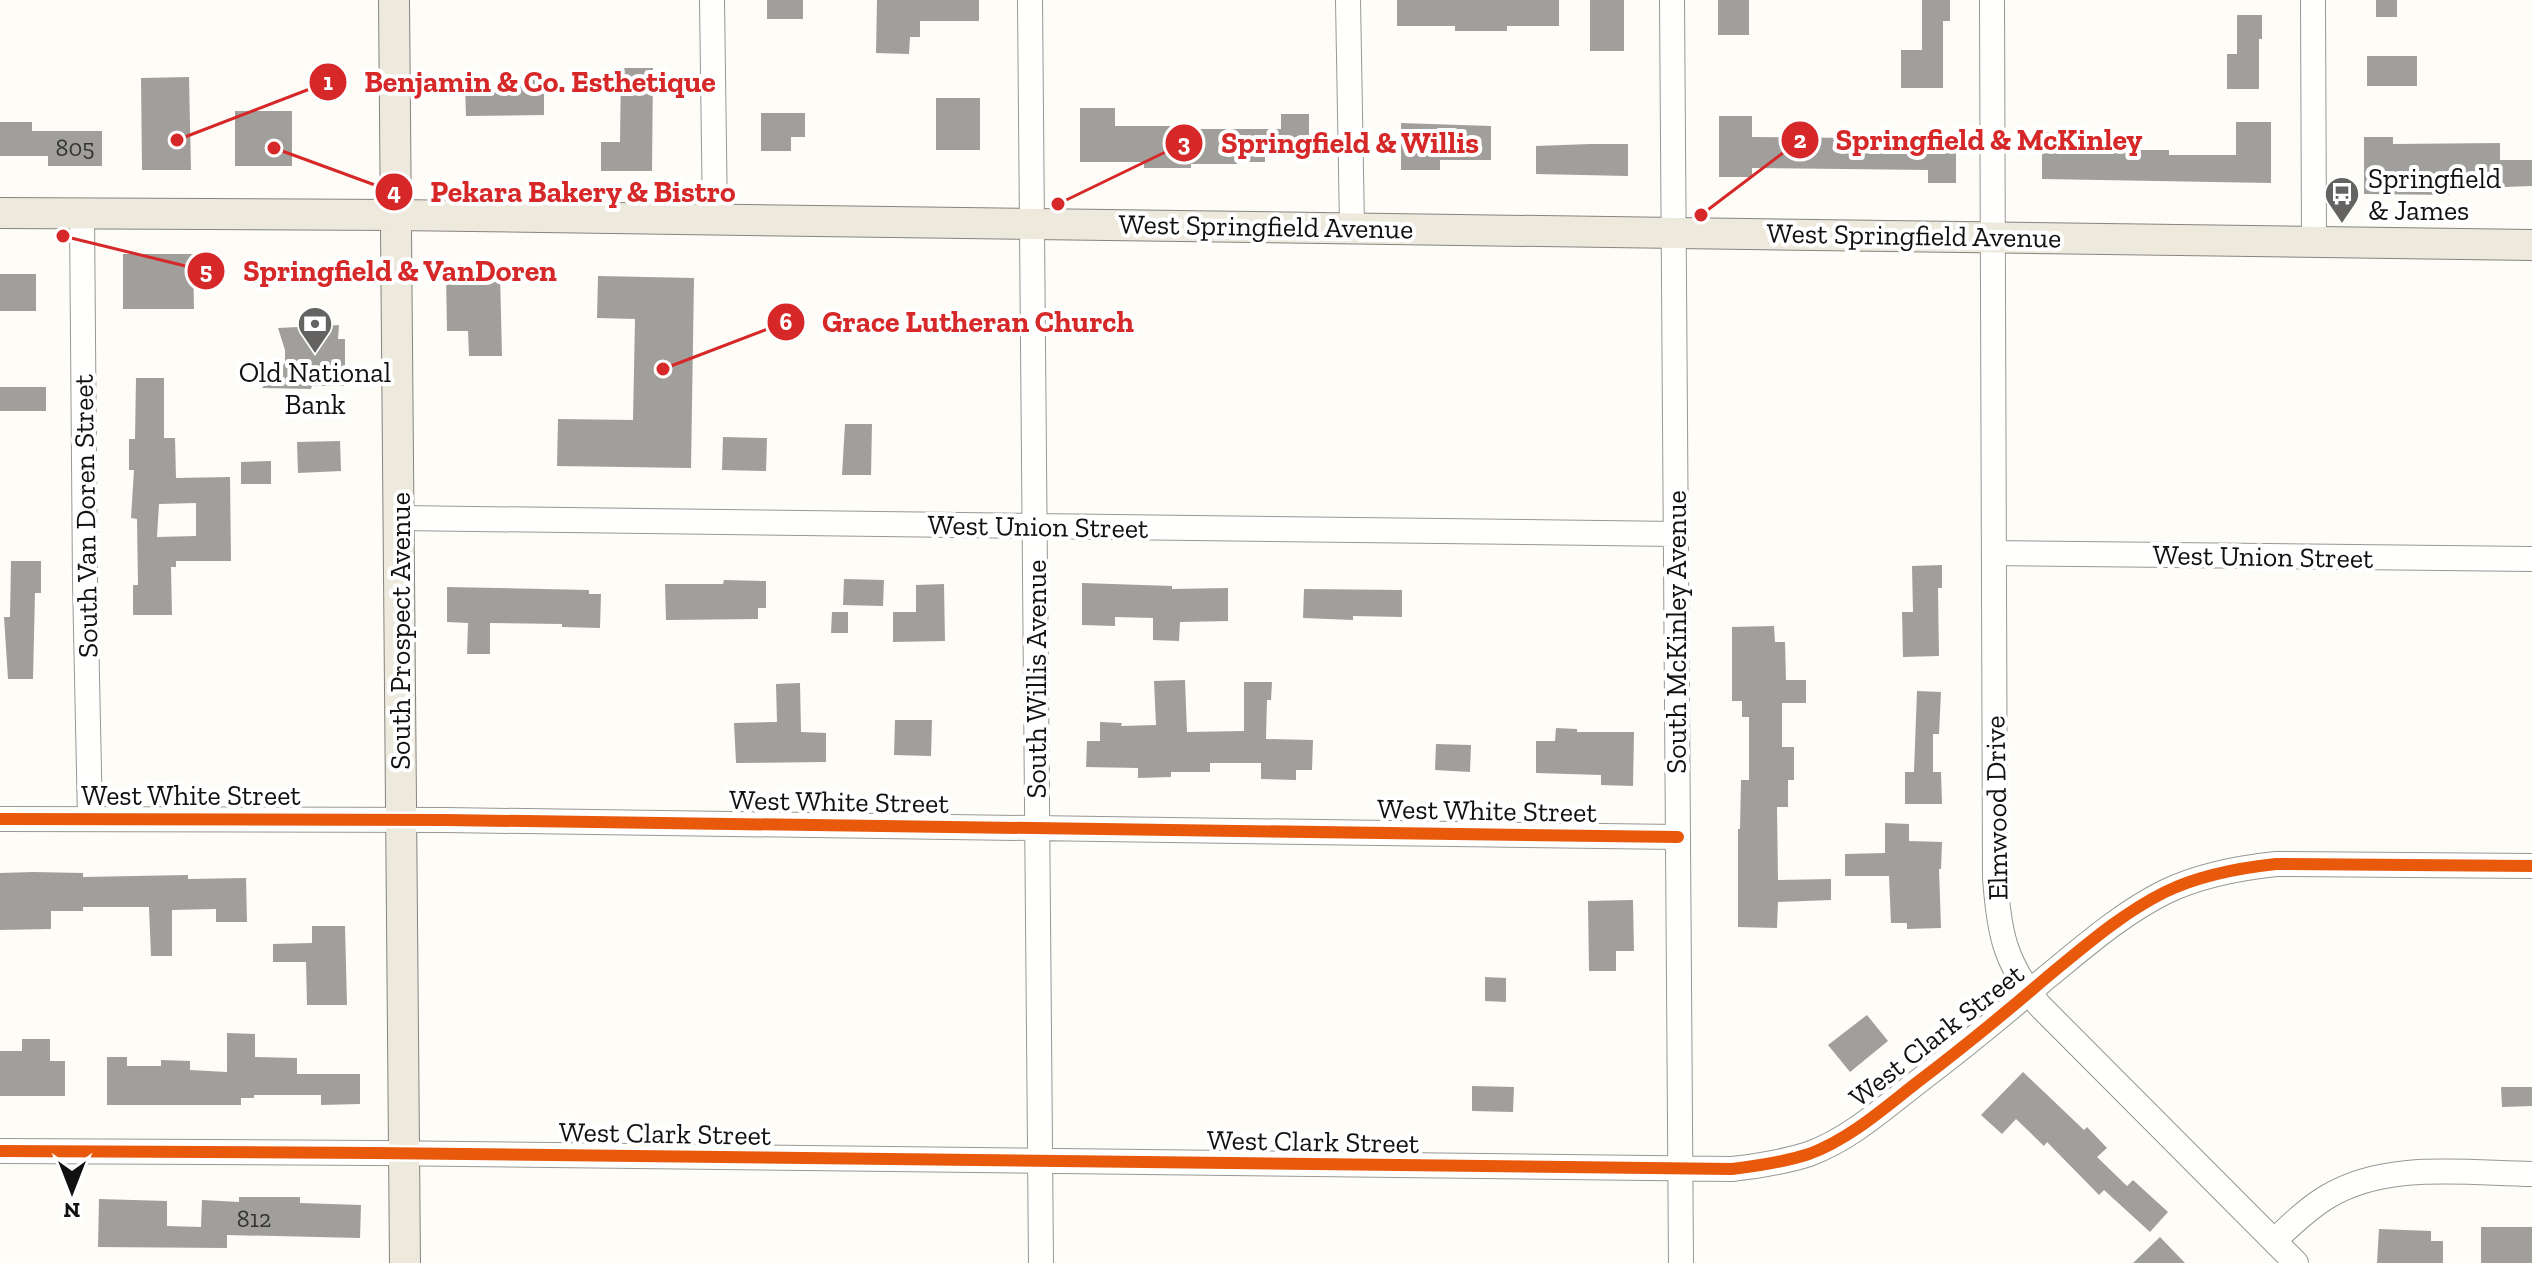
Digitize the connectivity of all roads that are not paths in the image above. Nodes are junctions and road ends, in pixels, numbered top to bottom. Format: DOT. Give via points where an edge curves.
graph roads {
  1 [pos="394,0"];
  2 [pos="712,0"];
  3 [pos="1030,0"];
  4 [pos="1348,0"];
  5 [pos="1672,0"];
  6 [pos="1992,0"];
  7 [pos="2313,0"];
  8 [pos="0,213"];
  9 [pos="82,214"];
  10 [pos="395,215"];
  11 [pos="715,220"];
  12 [pos="1032,223"];
  13 [pos="1352,227"];
  14 [pos="1673,231"];
  15 [pos="1991,237"];
  16 [pos="2314,242"];
  17 [pos="2532,245"];
  18 [pos="400,518"];
  19 [pos="1035,526"];
  20 [pos="1676,534"];
  21 [pos="1995,553"];
  22 [pos="2532,559"];
  23 [pos="0,819"];
  24 [pos="90,819"];
  25 [pos="401,820"];
  26 [pos="1037,828"];
  27 [pos="1678,837"];
  28 [pos="2532,866"];
  29 [pos="2029,992"];
  30 [pos="0,1151"];
  31 [pos="404,1154"];
  32 [pos="1040,1161"];
  33 [pos="1680,1169"];
  34 [pos="2532,1174"];
  35 [pos="2275,1240"];
  36 [pos="405,1263"];
  37 [pos="1041,1263"];
  38 [pos="1681,1263"];
  39 [pos="2296,1263"];
  1 -- 10 [label="main road, South Prospect Avenue"];
  2 -- 11 [label="street"];
  3 -- 12 [label="street, South Willis Avenue"];
  4 -- 13 [label="street"];
  5 -- 14 [label="street, South McKinley Avenue"];
  6 -- 15 [label="street, Elmwood Drive"];
  7 -- 16 [label="street"];
  8 -- 9 [label="main road, West Springfield Avenue"];
  9 -- 10 [label="main road, West Springfield Avenue"];
  9 -- 24 [label="street, South Van Doren Street"];
  10 -- 11 [label="main road, West Springfield Avenue"];
  10 -- 18 [label="main road, South Prospect Avenue"];
  11 -- 12 [label="main road, West Springfield Avenue"];
  12 -- 13 [label="main road, West Springfield Avenue"];
  12 -- 19 [label="street, South Willis Avenue"];
  13 -- 14 [label="main road, West Springfield Avenue"];
  14 -- 15 [label="main road, West Springfield Avenue"];
  14 -- 20 [label="street, South McKinley Avenue"];
  15 -- 16 [label="main road, West Springfield Avenue"];
  15 -- 21 [label="street, Elmwood Drive"];
  16 -- 17 [label="main road, West Springfield Avenue"];
  18 -- 19 [label="street, West Union Street"];
  18 -- 25 [label="main road, South Prospect Avenue"];
  19 -- 20 [label="street, West Union Street"];
  19 -- 26 [label="street, South Willis Avenue"];
  20 -- 27 [label="street, South McKinley Avenue"];
  21 -- 22 [label="street, West Union Street"];
  21 -- 29 [label="street, Elmwood Drive" via="1997,913 2004,945"];
  23 -- 24 [label="street, West White Street"];
  24 -- 25 [label="street, West White Street"];
  25 -- 26 [label="street, West White Street"];
  25 -- 31 [label="main road, South Prospect Avenue"];
  26 -- 27 [label="street, West White Street"];
  26 -- 32 [label="street, South Willis Avenue"];
  27 -- 33 [label="street, South McKinley Avenue"];
  28 -- 29 [label="street, West Clark Street" via="2276,864 2203,876 2130,911"];
  29 -- 33 [label="street, West Clark Street" via="1837,1141 1771,1164"];
  29 -- 35 [label="street, Elmwood Drive"];
  30 -- 31 [label="street, West Clark Street"];
  31 -- 32 [label="street, West Clark Street"];
  31 -- 36 [label="main road, South Prospect Avenue"];
  32 -- 33 [label="street, West Clark Street"];
  32 -- 37 [label="street, South Willis Avenue"];
  33 -- 38 [label="street, South McKinley Avenue"];
  34 -- 35 [label="street" via="2420,1173 2353,1184 2303,1214"];
  35 -- 39 [label="street, Elmwood Drive"];
}
